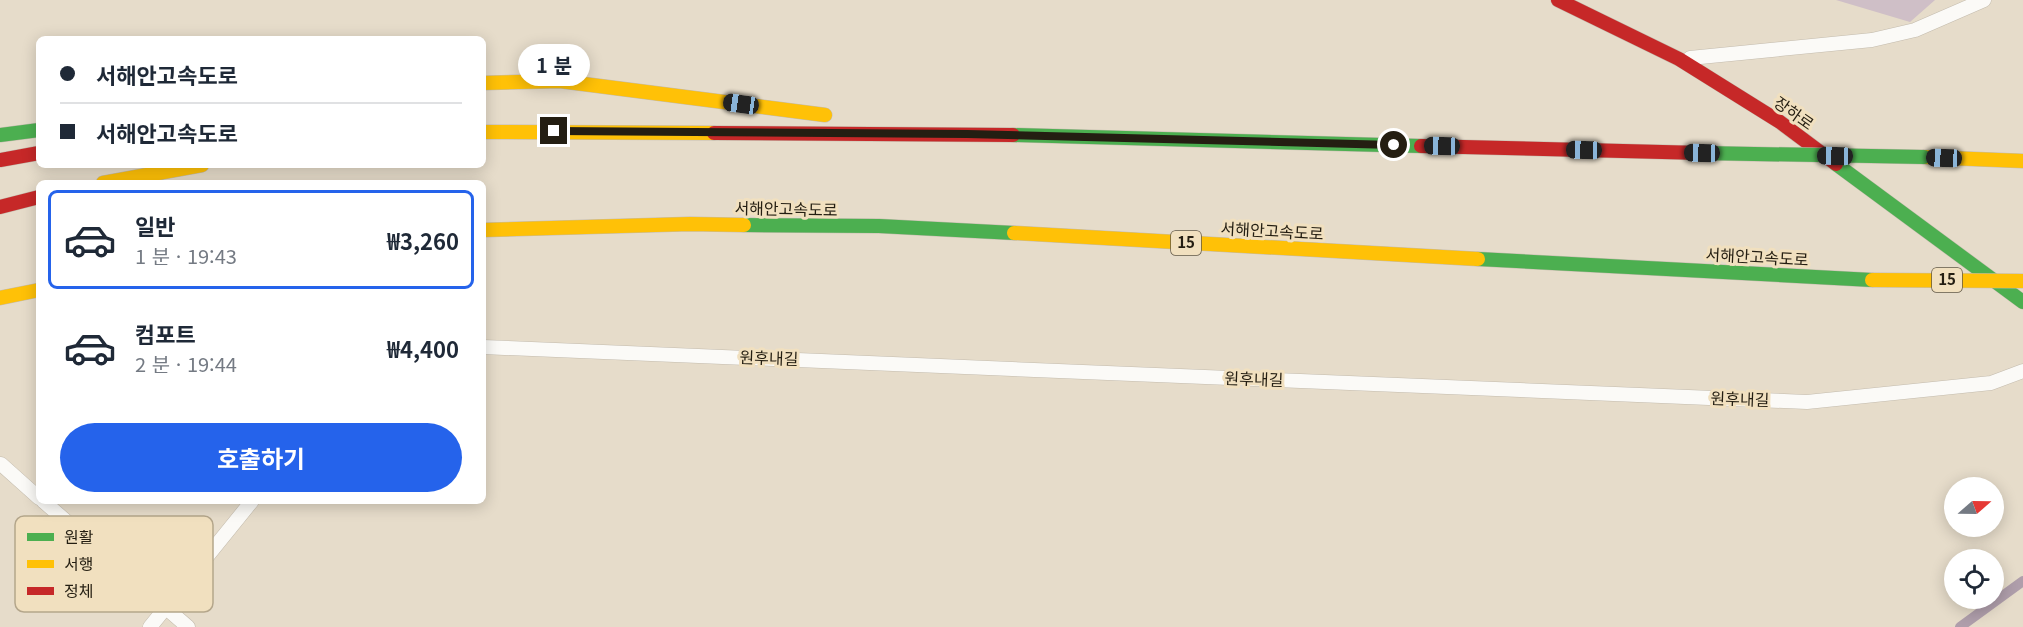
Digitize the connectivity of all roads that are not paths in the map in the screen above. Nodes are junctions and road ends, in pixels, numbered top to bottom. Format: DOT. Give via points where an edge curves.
graph roads {
  1 [pos="1558,0"];
  2 [pos="1983,0"];
  3 [pos="1678,59"];
  4 [pos="486,83"];
  5 [pos="839,117"];
  6 [pos="862,120"];
  7 [pos="36,130"];
  8 [pos="486,132"];
  9 [pos="967,134"];
  10 [pos="0,135"];
  11 [pos="36,153"];
  12 [pos="0,159"];
  13 [pos="2023,161"];
  14 [pos="186,168"];
  15 [pos="120,180"];
  16 [pos="36,197"];
  17 [pos="0,207"];
  18 [pos="486,230"];
  19 [pos="2023,281"];
  20 [pos="36,291"];
  21 [pos="0,298"];
  22 [pos="2023,302"];
  23 [pos="486,347"];
  24 [pos="2023,372"];
  25 [pos="1,464"];
  26 [pos="36,495"];
  27 [pos="46,504"];
  28 [pos="250,504"];
  29 [pos="60,516"];
  30 [pos="213,550"];
  31 [pos="171,612"];
  32 [pos="188,627"];
  1 -- 3 [label="main road, 장하로"];
  2 -- 3 [label="lane" via="1915,30 1872,40"];
  3 -- 22 [label="main road, 장하로" via="1780,122"];
  4 -- 5 [label="main road" via="561,81"];
  6 -- 9 [label="main road"];
  7 -- 10 [label="main road"];
  8 -- 9 [label="main road"];
  9 -- 13 [label="main road, bridge"];
  11 -- 12 [label="main road"];
  14 -- 15 [label="main road"];
  16 -- 17 [label="main road"];
  18 -- 19 [label="main road, 서해안고속도로 / 15, bridge" via="690,224 879,226 1872,280"];
  20 -- 21 [label="main road"];
  23 -- 24 [label="lane, 원후내길" via="1807,402 1991,383"];
  25 -- 26 [label="lane"];
  27 -- 29 [label="lane"];
  28 -- 30 [label="lane"];
  31 -- 32 [label="lane"];
}
